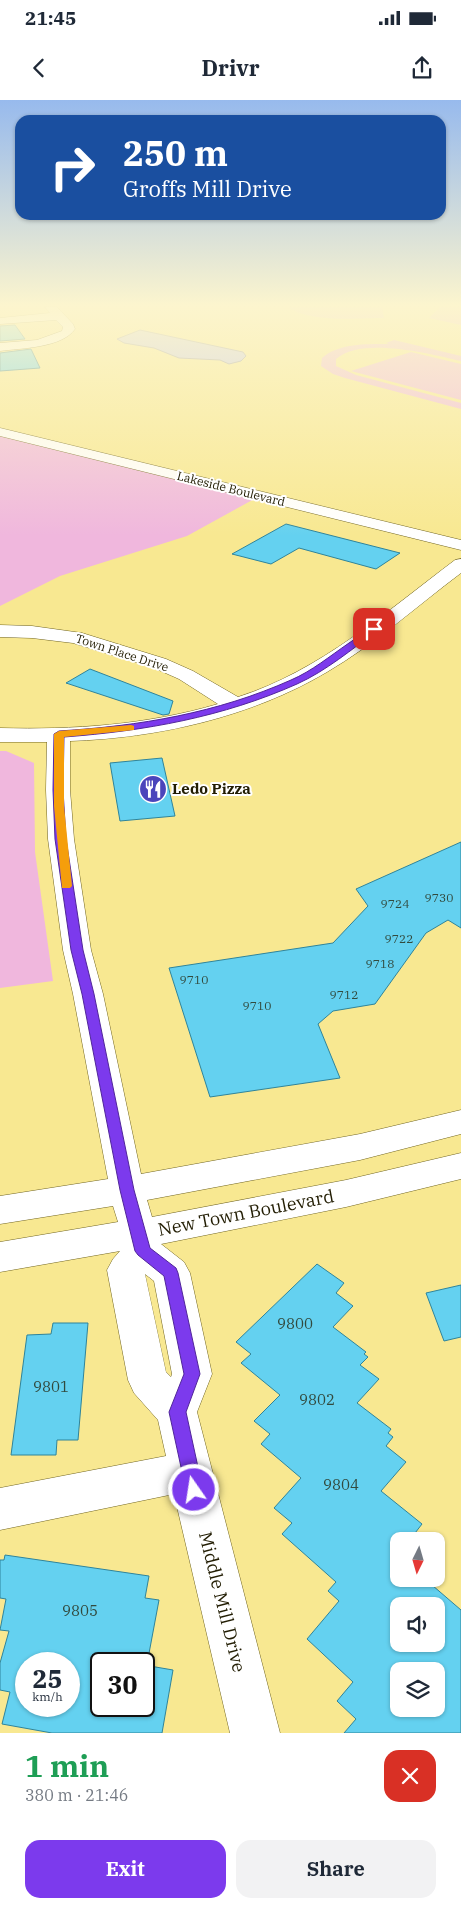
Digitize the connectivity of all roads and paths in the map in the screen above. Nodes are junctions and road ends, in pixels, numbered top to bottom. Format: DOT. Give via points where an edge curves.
graph roads {
  1 [pos="0,422"];
  2 [pos="0,432"];
  3 [pos="461,534"];
  4 [pos="461,545"];
  5 [pos="461,564"];
  6 [pos="0,631"];
  7 [pos="235,705"];
  8 [pos="0,734"];
  9 [pos="59,734"];
  10 [pos="461,1122"];
  11 [pos="461,1166"];
  12 [pos="127,1190"];
  13 [pos="0,1210"];
  14 [pos="141,1242"];
  15 [pos="0,1257"];
  16 [pos="190,1471"];
  17 [pos="0,1509"];
  18 [pos="255,1733"];
  1 -- 3 [label="street, Lakeside Boulevard"];
  2 -- 4 [label="street, Lakeside Boulevard"];
  5 -- 7 [label="street" via="322,666 287,685"];
  6 -- 7 [label="street, Town Place Drive" via="76,637 159,663 186,675"];
  7 -- 9 [label="street" via="154,724"];
  8 -- 9 [label="street"];
  9 -- 12 [label="street" via="59,810 66,887"];
  10 -- 12 [label="street" via="360,1147"];
  11 -- 14 [label="street, New Town Boulevard"];
  12 -- 13 [label="street"];
  12 -- 14 [label="street"];
  14 -- 15 [label="street, New Town Boulevard"];
  14 -- 16 [label="street, Middle Mill Drive" via="126,1270 148,1380 178,1412"];
  16 -- 17 [label="street"];
  16 -- 18 [label="street, Middle Mill Drive"];
}
